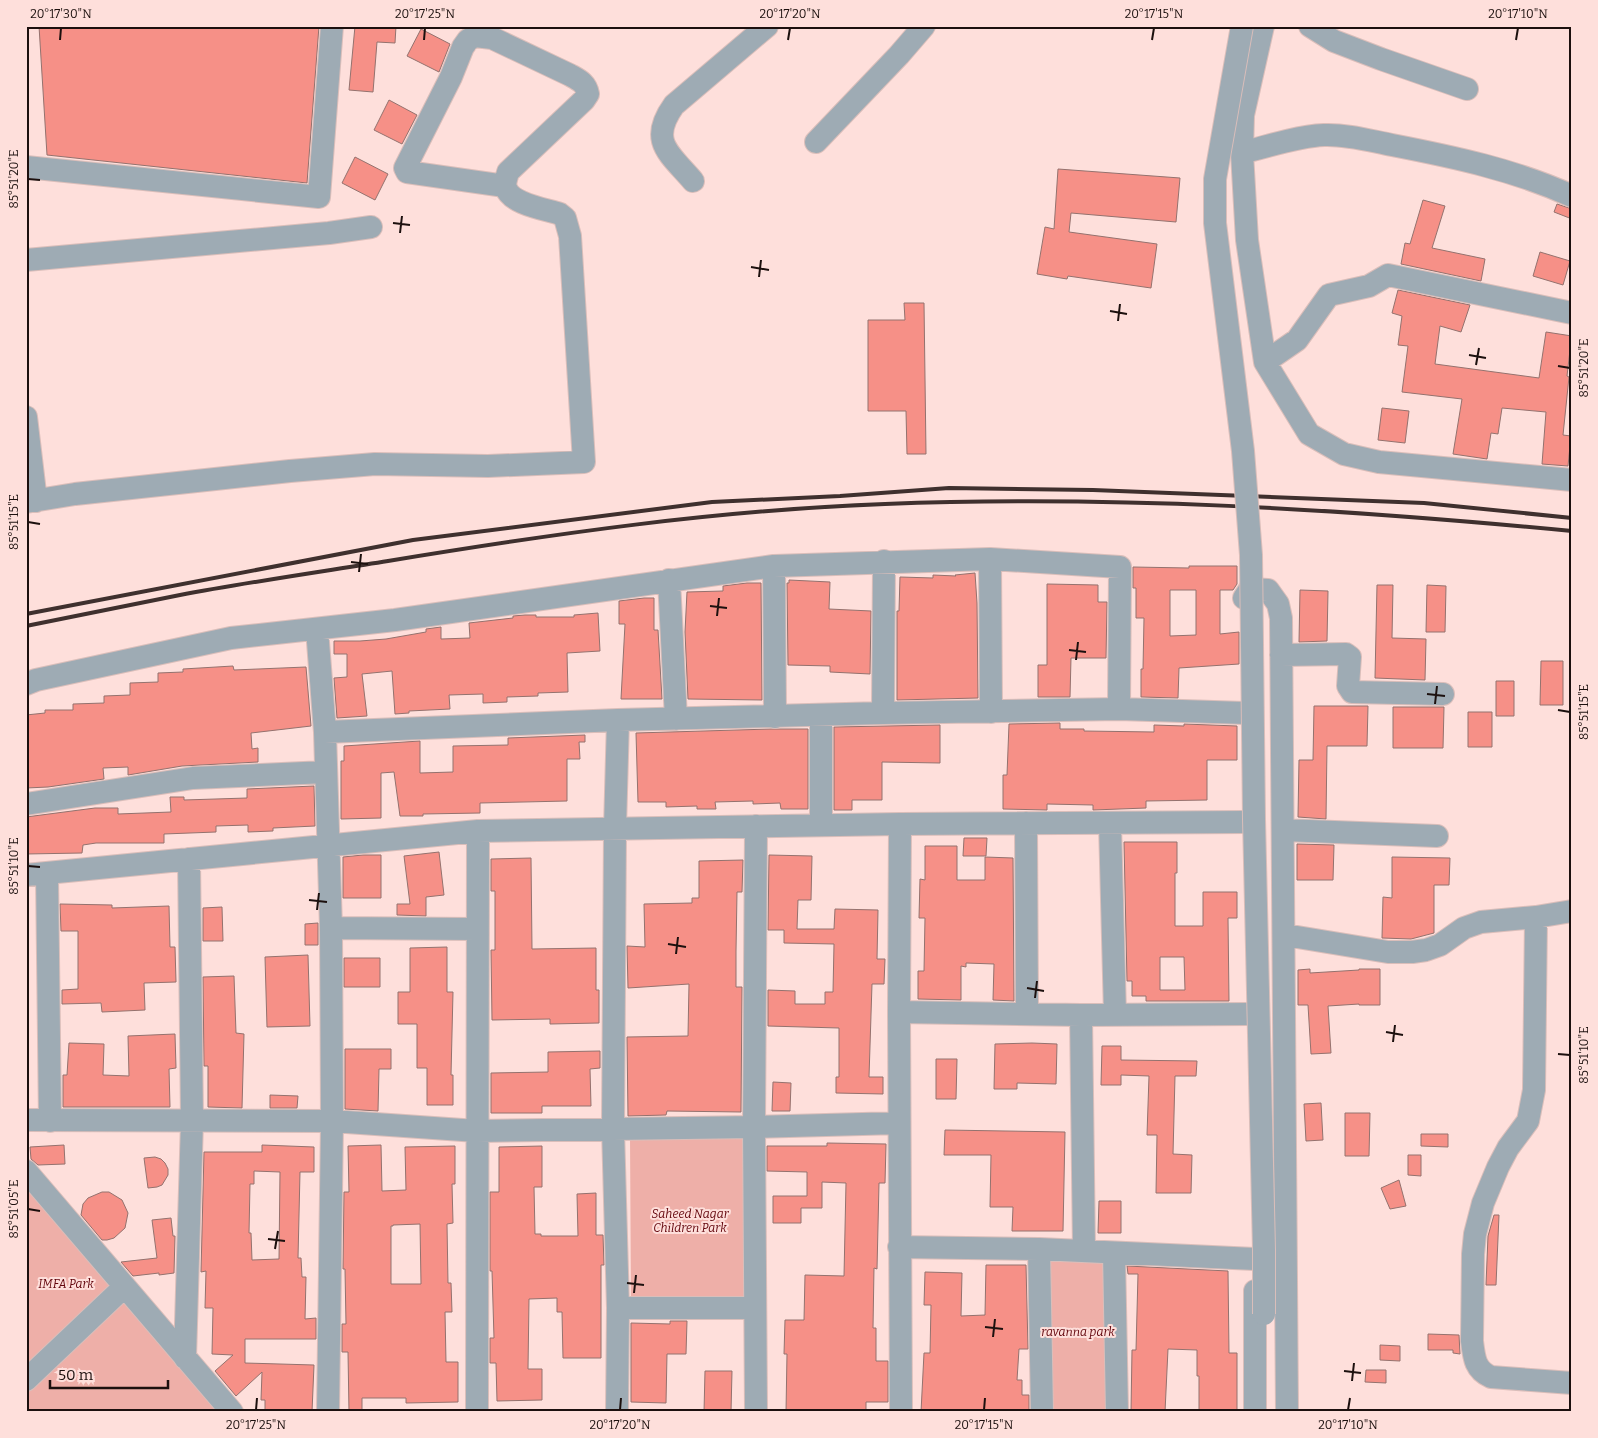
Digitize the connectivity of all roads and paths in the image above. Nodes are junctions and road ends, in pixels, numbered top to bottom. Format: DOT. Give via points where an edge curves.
graph roads {
  1 [pos="332,26"];
  2 [pos="768,26"];
  3 [pos="924,26"];
  4 [pos="1242,26"];
  5 [pos="1263,26"];
  6 [pos="1310,26"];
  7 [pos="1466,89"];
  8 [pos="816,142"];
  9 [pos="1242,153"];
  10 [pos="26,168"];
  11 [pos="693,181"];
  12 [pos="505,186"];
  13 [pos="1572,196"];
  14 [pos="371,227"];
  15 [pos="26,260"];
  16 [pos="1572,313"];
  17 [pos="1265,362"];
  18 [pos="26,417"];
  19 [pos="1572,480"];
  20 [pos="31,501"];
  21 [pos="1241,555"];
  22 [pos="990,559"];
  23 [pos="884,562"];
  24 [pos="774,566"];
  25 [pos="669,580"];
  26 [pos="1244,598"];
  27 [pos="317,629"];
  28 [pos="1282,655"];
  29 [pos="26,684"];
  30 [pos="1443,694"];
  31 [pos="1119,709"];
  32 [pos="991,712"];
  33 [pos="883,713"];
  34 [pos="1246,713"];
  35 [pos="776,716"];
  36 [pos="821,716"];
  37 [pos="676,719"];
  38 [pos="618,720"];
  39 [pos="325,732"];
  40 [pos="326,772"];
  41 [pos="26,804"];
  42 [pos="1246,822"];
  43 [pos="1026,823"];
  44 [pos="900,824"];
  45 [pos="1110,824"];
  46 [pos="756,826"];
  47 [pos="820,826"];
  48 [pos="615,828"];
  49 [pos="1283,830"];
  50 [pos="478,831"];
  51 [pos="1437,836"];
  52 [pos="328,846"];
  53 [pos="189,859"];
  54 [pos="36,874"];
  55 [pos="1572,911"];
  56 [pos="1536,917"];
  57 [pos="331,928"];
  58 [pos="477,928"];
  59 [pos="1285,935"];
  60 [pos="899,1012"];
  61 [pos="1026,1014"];
  62 [pos="1115,1014"];
  63 [pos="1250,1014"];
  64 [pos="1081,1015"];
  65 [pos="26,1120"];
  66 [pos="50,1120"];
  67 [pos="192,1121"];
  68 [pos="332,1121"];
  69 [pos="899,1123"];
  70 [pos="754,1127"];
  71 [pos="613,1129"];
  72 [pos="477,1131"];
  73 [pos="26,1171"];
  74 [pos="899,1246"];
  75 [pos="1039,1249"];
  76 [pos="1084,1252"];
  77 [pos="1114,1253"];
  78 [pos="1255,1259"];
  79 [pos="124,1287"];
  80 [pos="618,1308"];
  81 [pos="755,1308"];
  82 [pos="185,1358"];
  83 [pos="26,1380"];
  84 [pos="1572,1383"];
  85 [pos="232,1412"];
  86 [pos="328,1412"];
  87 [pos="477,1412"];
  88 [pos="617,1412"];
  89 [pos="756,1412"];
  90 [pos="900,1412"];
  91 [pos="1042,1412"];
  92 [pos="1117,1412"];
  93 [pos="1255,1412"];
  94 [pos="1264,1412"];
  95 [pos="1287,1412"];
  1 -- 10 [label="street" via="318,197"];
  2 -- 11 [label="street" via="674,105 665,118 661,135 664,147"];
  3 -- 8 [label="street"];
  4 -- 94 [label="street, bridge" via="1214,179 1215,223 1243,451 1252,555"];
  5 -- 9 [label="street" via="1243,115"];
  6 -- 7 [label="street" via="1334,41"];
  9 -- 13 [label="street" via="1325,135 1358,139 1496,168"];
  9 -- 17 [label="street" via="1247,240"];
  12 -- 12 [label="street" via="407,172 405,168 463,47 475,36 492,38 570,75 587,87 588,94 584,100 508,172"];
  12 -- 20 [label="street" via="516,200 565,218 570,236 584,462 488,466 375,464"];
  14 -- 15 [label="street"];
  16 -- 17 [label="street" via="1388,276 1369,286 1329,295 1297,340"];
  17 -- 19 [label="street" via="1309,434 1344,454 1379,462"];
  18 -- 20 [label="street"];
  21 -- 26 [label="street"];
  22 -- 23 [label="street"];
  22 -- 31 [label="street" via="1120,567"];
  22 -- 32 [label="street"];
  23 -- 24 [label="street"];
  23 -- 33 [label="street"];
  24 -- 25 [label="street"];
  24 -- 35 [label="street"];
  25 -- 27 [label="street" via="517,604"];
  25 -- 37 [label="street"];
  26 -- 28 [label="street" via="1250,589 1268,590 1278,604"];
  26 -- 34 [label="street"];
  27 -- 29 [label="street" via="231,638"];
  27 -- 39 [label="street"];
  28 -- 30 [label="street" via="1346,654 1350,657 1348,686 1352,692"];
  28 -- 49 [label="street"];
  31 -- 32 [label="street"];
  31 -- 34 [label="street"];
  32 -- 33 [label="street"];
  33 -- 36 [label="street"];
  34 -- 42 [label="street"];
  35 -- 36 [label="street"];
  35 -- 37 [label="street"];
  36 -- 47 [label="street"];
  37 -- 38 [label="street"];
  38 -- 39 [label="street"];
  38 -- 48 [label="street"];
  39 -- 40 [label="street"];
  40 -- 41 [label="street" via="193,778"];
  40 -- 52 [label="street"];
  42 -- 45 [label="street"];
  42 -- 63 [label="street"];
  43 -- 44 [label="street"];
  43 -- 45 [label="street"];
  43 -- 61 [label="street"];
  44 -- 47 [label="street"];
  44 -- 60 [label="street"];
  45 -- 62 [label="street"];
  46 -- 47 [label="street"];
  46 -- 48 [label="street"];
  46 -- 70 [label="street"];
  48 -- 50 [label="street"];
  48 -- 71 [label="street"];
  49 -- 51 [label="street"];
  49 -- 59 [label="street"];
  50 -- 52 [label="street"];
  50 -- 58 [label="street"];
  52 -- 53 [label="street"];
  52 -- 57 [label="street"];
  53 -- 54 [label="street"];
  53 -- 67 [label="street"];
  54 -- 66 [label="street"];
  55 -- 56 [label="street"];
  56 -- 59 [label="street" via="1480,922 1464,928 1440,945 1412,952 1388,952"];
  56 -- 84 [label="street" via="1534,1090 1528,1121 1498,1167 1476,1234 1472,1341 1474,1356 1483,1374"];
  57 -- 58 [label="street"];
  57 -- 68 [label="street"];
  58 -- 72 [label="street"];
  59 -- 95 [label="street"];
  60 -- 61 [label="street"];
  60 -- 69 [label="street"];
  61 -- 64 [label="street"];
  62 -- 63 [label="street"];
  62 -- 64 [label="street"];
  63 -- 78 [label="street"];
  64 -- 76 [label="street"];
  65 -- 66 [label="street"];
  66 -- 67 [label="street"];
  67 -- 68 [label="street"];
  67 -- 82 [label="street"];
  68 -- 72 [label="street"];
  68 -- 86 [label="street"];
  69 -- 70 [label="street"];
  69 -- 74 [label="street"];
  70 -- 71 [label="street"];
  70 -- 81 [label="street"];
  71 -- 72 [label="street"];
  71 -- 80 [label="street"];
  72 -- 87 [label="street"];
  73 -- 79 [label="street"];
  74 -- 75 [label="street"];
  74 -- 90 [label="street"];
  75 -- 76 [label="street"];
  75 -- 91 [label="street"];
  76 -- 77 [label="street"];
  77 -- 78 [label="street"];
  77 -- 92 [label="street"];
  78 -- 93 [label="street"];
  79 -- 82 [label="street"];
  79 -- 83 [label="street"];
  80 -- 81 [label="street"];
  80 -- 88 [label="street"];
  81 -- 89 [label="street"];
  82 -- 85 [label="street"];
}
